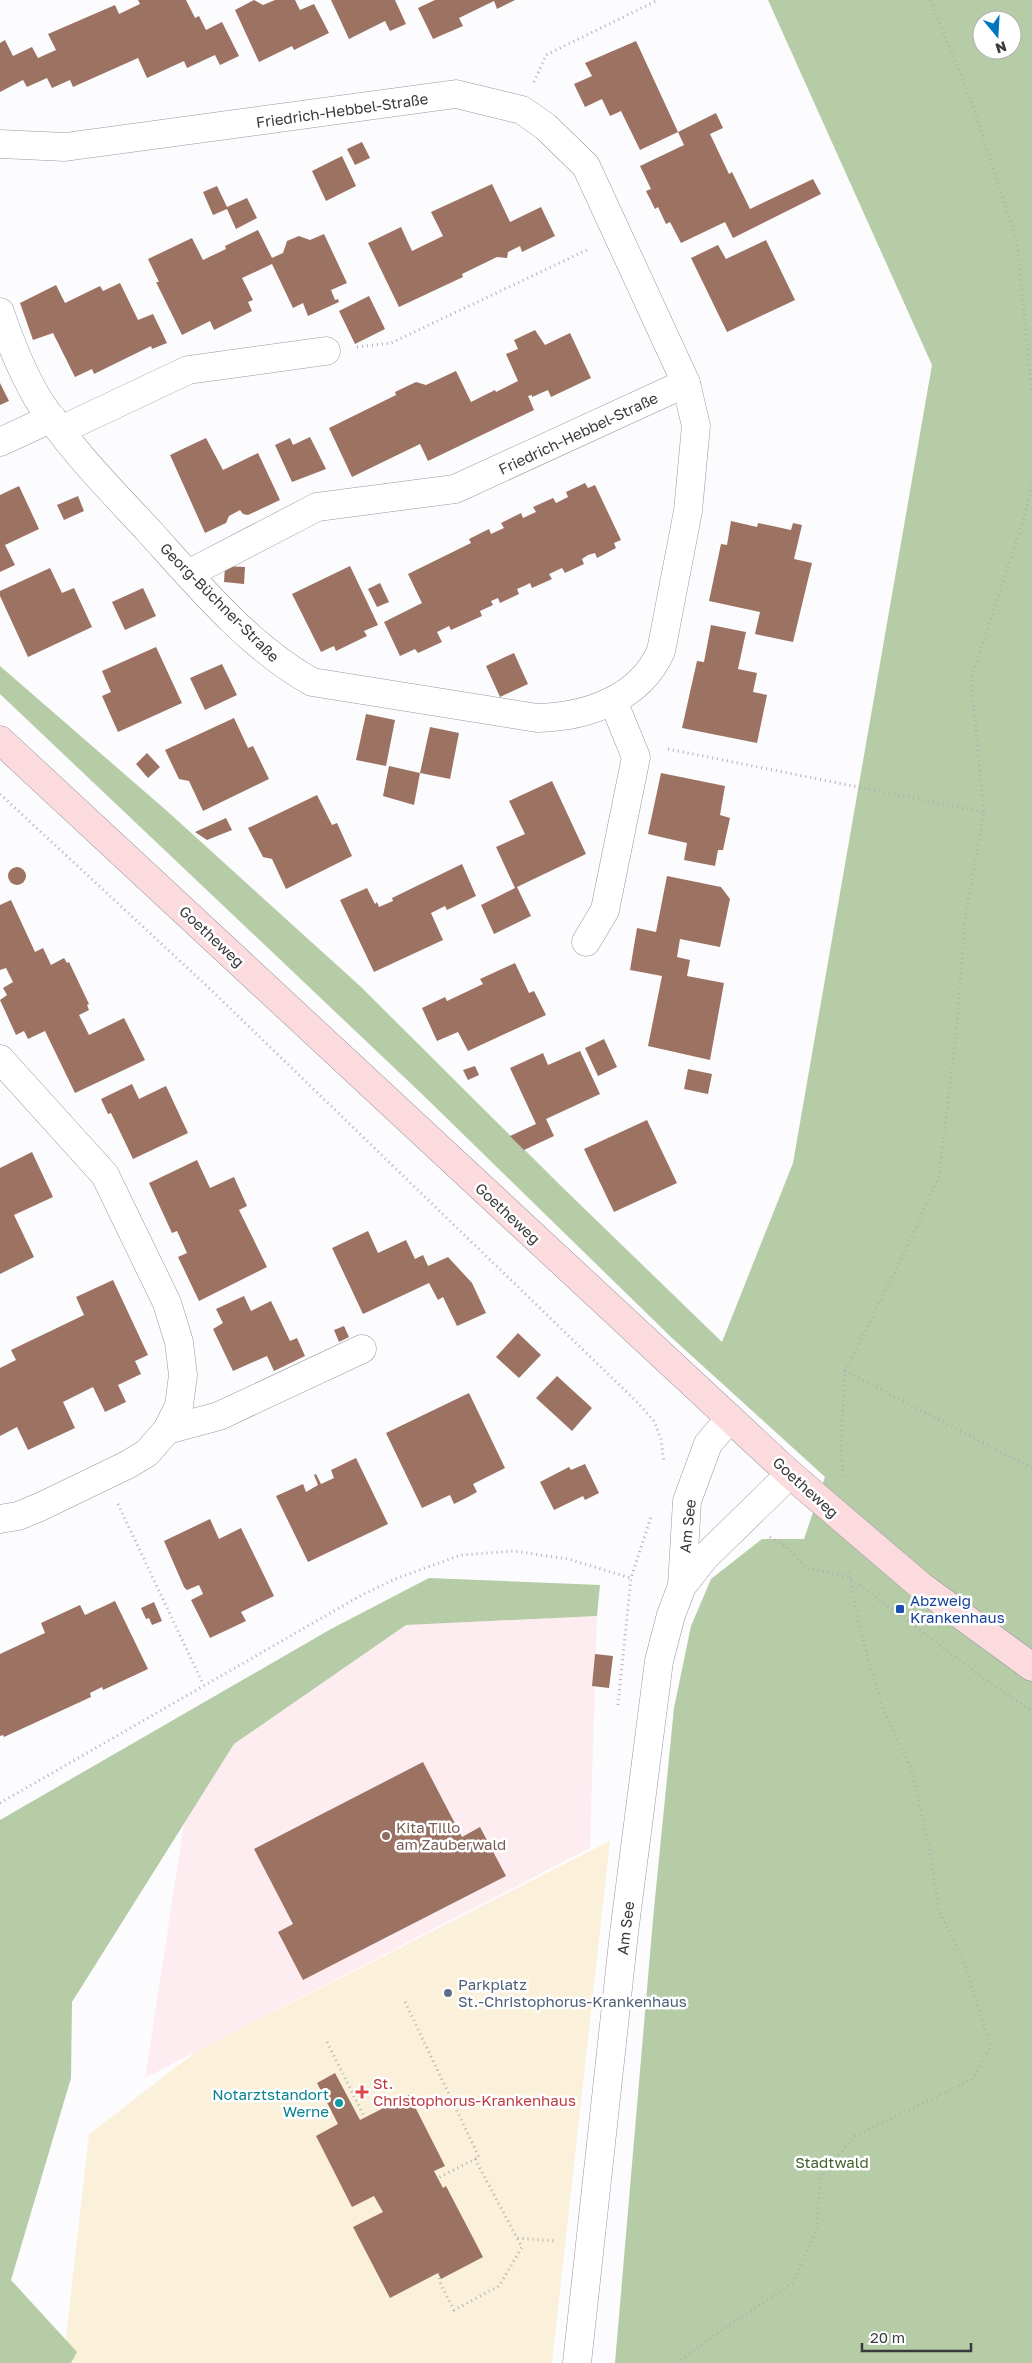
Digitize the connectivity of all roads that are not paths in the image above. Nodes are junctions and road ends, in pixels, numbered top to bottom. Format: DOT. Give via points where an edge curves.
graph roads {
  1 [pos="0,144"];
  2 [pos="0,312"];
  3 [pos="326,351"];
  4 [pos="686,383"];
  5 [pos="56,424"];
  6 [pos="0,442"];
  7 [pos="188,574"];
  8 [pos="613,701"];
  9 [pos="0,740"];
  10 [pos="586,942"];
  11 [pos="0,1059"];
  12 [pos="362,1348"];
  13 [pos="730,1418"];
  14 [pos="167,1430"];
  15 [pos="790,1474"];
  16 [pos="0,1519"];
  17 [pos="682,1586"];
  18 [pos="1032,1666"];
  19 [pos="577,2363"];
  1 -- 4 [label="street, Friedrich-Hebbel-Straße" via="65,147 456,94 522,110 546,127 586,166"];
  2 -- 5 [label="street, Georg-Büchner-Straße" via="12,347 38,398"];
  3 -- 5 [label="street" via="188,370"];
  4 -- 7 [label="street, Friedrich-Hebbel-Straße" via="455,489 317,507"];
  4 -- 8 [label="street, Friedrich-Hebbel-Straße" via="696,426 688,512 661,651 654,667 641,682"];
  5 -- 6 [label="street"];
  5 -- 7 [label="street, Georg-Büchner-Straße" via="80,456"];
  7 -- 8 [label="street, Georg-Büchner-Straße" via="252,639 290,670 312,682 537,718 560,718"];
  8 -- 10 [label="street" via="636,757 605,910"];
  9 -- 13 [label="street, Goetheweg"];
  11 -- 14 [label="street" via="105,1174 166,1303 179,1342 183,1375 179,1406"];
  12 -- 14 [label="street" via="219,1416"];
  13 -- 15 [label="street, Goetheweg"];
  13 -- 17 [label="street, Am See" via="708,1444 687,1501"];
  14 -- 16 [label="street" via="147,1453 104,1477 18,1516"];
  15 -- 17 [label="street, Am See" via="704,1558"];
  15 -- 18 [label="street, Goetheweg" via="921,1586"];
  17 -- 19 [label="street, Am See" via="658,1661 624,1933"];
}
